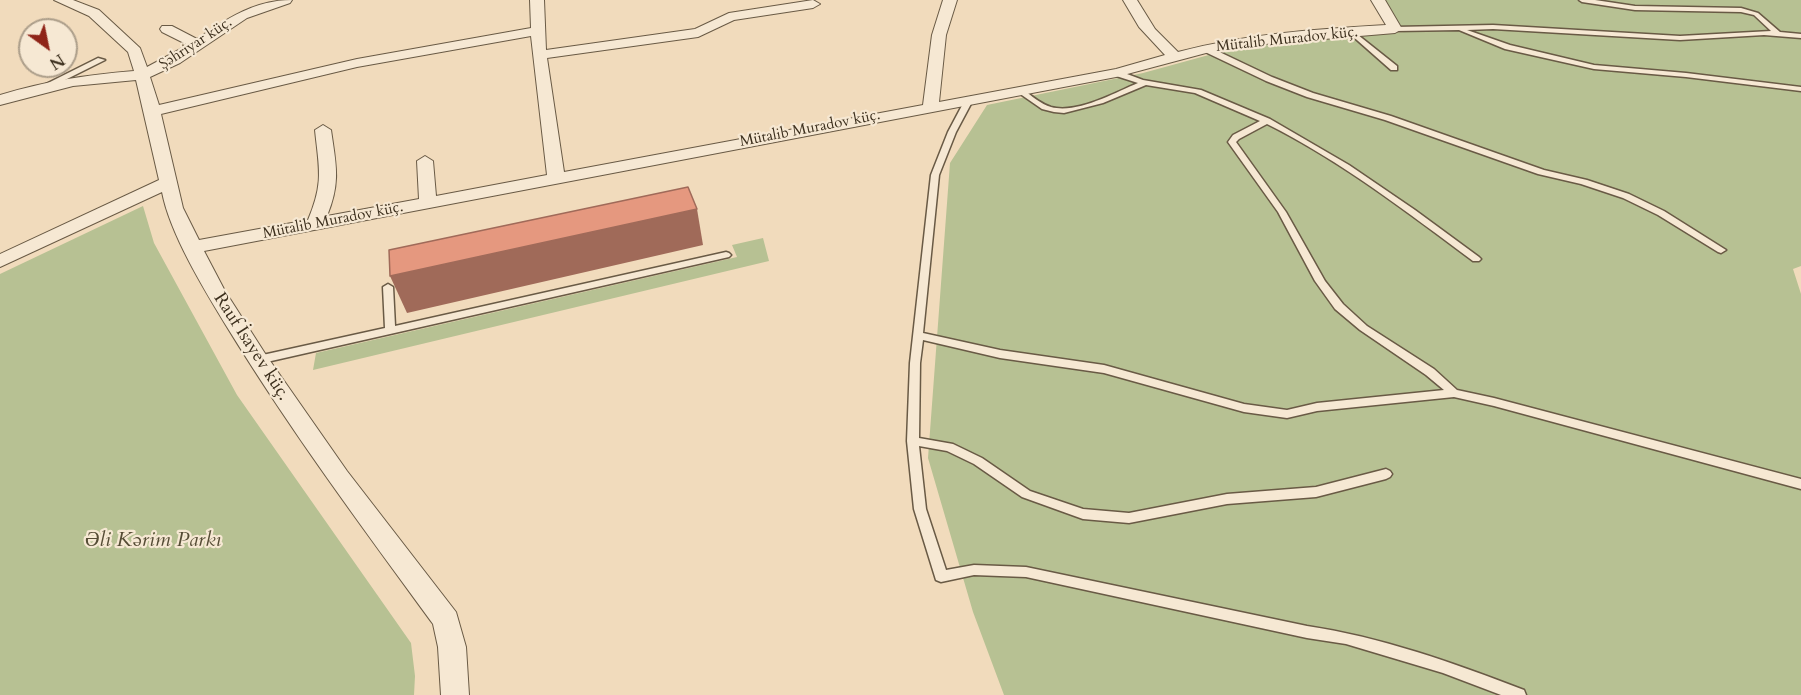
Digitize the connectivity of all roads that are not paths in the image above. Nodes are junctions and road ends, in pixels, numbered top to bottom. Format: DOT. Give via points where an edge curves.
graph roads {
  1 [pos="61,0"];
  2 [pos="285,0"];
  3 [pos="537,0"];
  4 [pos="950,0"];
  5 [pos="1130,0"];
  6 [pos="1378,0"];
  7 [pos="1582,0"];
  8 [pos="813,4"];
  9 [pos="1456,28"];
  10 [pos="167,29"];
  11 [pos="1395,29"];
  12 [pos="538,31"];
  13 [pos="1352,32"];
  14 [pos="1778,34"];
  15 [pos="1801,36"];
  16 [pos="199,45"];
  17 [pos="1206,49"];
  18 [pos="539,55"];
  19 [pos="1178,57"];
  20 [pos="101,60"];
  21 [pos="1394,68"];
  22 [pos="1116,73"];
  23 [pos="143,75"];
  24 [pos="1145,83"];
  25 [pos="46,86"];
  26 [pos="1801,89"];
  27 [pos="1020,92"];
  28 [pos="0,100"];
  29 [pos="969,100"];
  30 [pos="931,107"];
  31 [pos="153,111"];
  32 [pos="1267,121"];
  33 [pos="323,130"];
  34 [pos="425,161"];
  35 [pos="556,178"];
  36 [pos="168,183"];
  37 [pos="428,202"];
  38 [pos="315,224"];
  39 [pos="193,247"];
  40 [pos="1721,250"];
  41 [pos="726,255"];
  42 [pos="1476,259"];
  43 [pos="0,261"];
  44 [pos="388,287"];
  45 [pos="390,331"];
  46 [pos="918,335"];
  47 [pos="258,360"];
  48 [pos="1454,393"];
  49 [pos="913,441"];
  50 [pos="1386,474"];
  51 [pos="1801,484"];
  52 [pos="455,695"];
  53 [pos="1518,695"];
  1 -- 23 [label="street, Rauf İsayev küç." via="94,13 124,39 135,51"];
  2 -- 16 [label="street, Şəhriyar küç." via="242,15"];
  3 -- 12 [label="street"];
  4 -- 30 [label="street" via="939,35"];
  5 -- 19 [label="street" via="1159,43"];
  6 -- 11 [label="street"];
  7 -- 14 [label="lane" via="1635,9 1749,11"];
  8 -- 18 [label="street" via="729,17 698,33"];
  9 -- 11 [label="lane"];
  9 -- 14 [label="lane" via="1680,38"];
  9 -- 26 [label="lane" via="1508,47 1594,68"];
  10 -- 16 [label="street"];
  11 -- 13 [label="street, Mütalib Muradov küç."];
  12 -- 18 [label="street"];
  12 -- 31 [label="street" via="357,63"];
  13 -- 17 [label="street, Mütalib Muradov küç."];
  13 -- 21 [label="lane"];
  14 -- 15 [label="lane"];
  16 -- 23 [label="street, Şəhriyar küç."];
  17 -- 19 [label="street, Mütalib Muradov küç."];
  17 -- 40 [label="lane" via="1310,95 1541,172 1626,196"];
  18 -- 35 [label="street"];
  19 -- 22 [label="street, Mütalib Muradov küç."];
  20 -- 25 [label="lane"];
  22 -- 24 [label="lane"];
  22 -- 27 [label="street, Mütalib Muradov küç."];
  23 -- 25 [label="street, Şəhriyar küç."];
  23 -- 31 [label="street, Rauf İsayev küç."];
  24 -- 27 [label="lane" via="1066,110 1042,106"];
  24 -- 32 [label="lane" via="1186,88"];
  25 -- 28 [label="street, Şəhriyar küç."];
  27 -- 29 [label="street, Mütalib Muradov küç."];
  29 -- 30 [label="street, Mütalib Muradov küç."];
  29 -- 46 [label="lane" via="936,175"];
  30 -- 35 [label="street, Mütalib Muradov küç."];
  31 -- 36 [label="street, Rauf İsayev küç."];
  32 -- 42 [label="lane" via="1329,155"];
  32 -- 48 [label="lane" via="1232,142 1286,219 1329,296 1352,318 1437,376"];
  33 -- 38 [label="street" via="329,181"];
  34 -- 37 [label="street"];
  35 -- 37 [label="street, Mütalib Muradov küç."];
  36 -- 39 [label="street, Rauf İsayev küç." via="174,208"];
  36 -- 43 [label="street"];
  37 -- 38 [label="street, Mütalib Muradov küç."];
  38 -- 39 [label="street, Mütalib Muradov küç."];
  39 -- 47 [label="street, Rauf İsayev küç."];
  41 -- 45 [label="lane"];
  44 -- 45 [label="lane"];
  45 -- 47 [label="lane"];
  46 -- 48 [label="lane" via="1000,354 1104,369 1244,408 1287,414 1317,407"];
  46 -- 49 [label="lane"];
  47 -- 52 [label="street, Rauf İsayev küç." via="339,478 446,620"];
  48 -- 51 [label="lane"];
  49 -- 50 [label="lane" via="949,447 978,460 1026,494 1045,501 1083,514 1129,518 1227,499 1316,492"];
  49 -- 53 [label="lane" via="920,509 941,576 974,570 1026,572 1346,638"];
}
